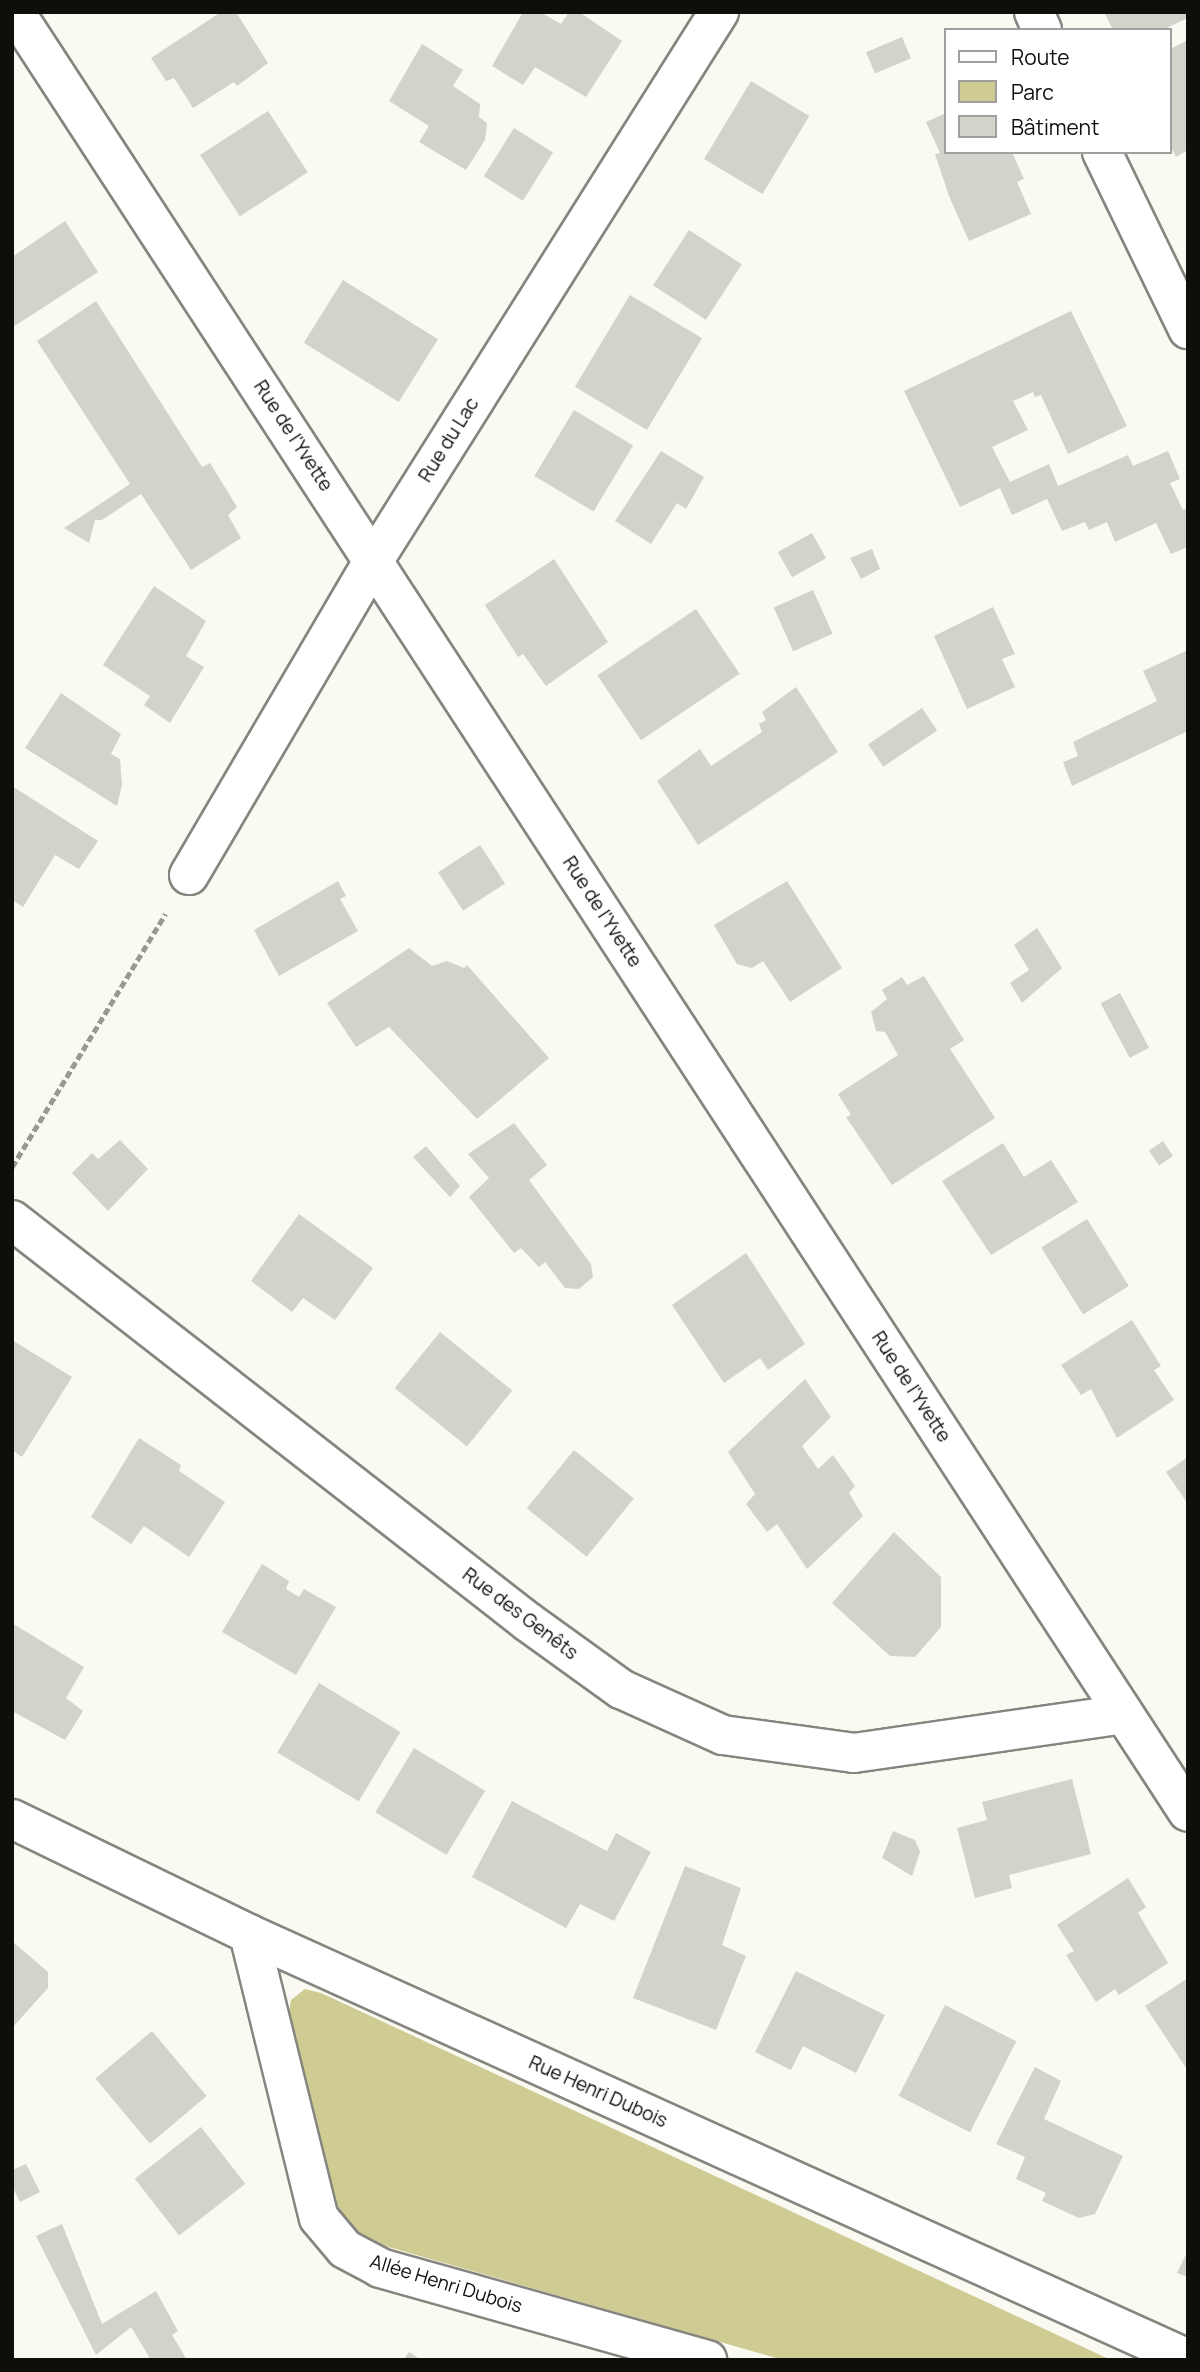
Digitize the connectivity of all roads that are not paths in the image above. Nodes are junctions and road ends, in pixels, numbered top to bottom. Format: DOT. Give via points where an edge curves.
graph roads {
  1 [pos="15,12"];
  2 [pos="719,12"];
  3 [pos="1034,12"];
  4 [pos="1041,28"];
  5 [pos="1103,154"];
  6 [pos="1188,329"];
  7 [pos="374,559"];
  8 [pos="189,875"];
  9 [pos="12,1220"];
  10 [pos="1123,1714"];
  11 [pos="1188,1812"];
  12 [pos="12,1819"];
  13 [pos="249,1934"];
  14 [pos="1188,2359"];
  15 [pos="707,2360"];
  1 -- 7 [label="street, Rue de l'Yvette"];
  2 -- 7 [label="street, Rue du Lac"];
  3 -- 4 [label="street"];
  5 -- 6 [label="street"];
  7 -- 8 [label="street, Rue du Lac"];
  7 -- 10 [label="street, Rue de l'Yvette"];
  9 -- 10 [label="street, Rue des Genêts" via="528,1622 621,1689 723,1735 854,1753"];
  10 -- 11 [label="street, Rue de l'Yvette"];
  12 -- 13 [label="street, Rue Henri Dubois"];
  13 -- 14 [label="street, Rue Henri Dubois"];
  13 -- 15 [label="street, Allée Henri Dubois" via="319,2218 345,2249 380,2268"];
}
